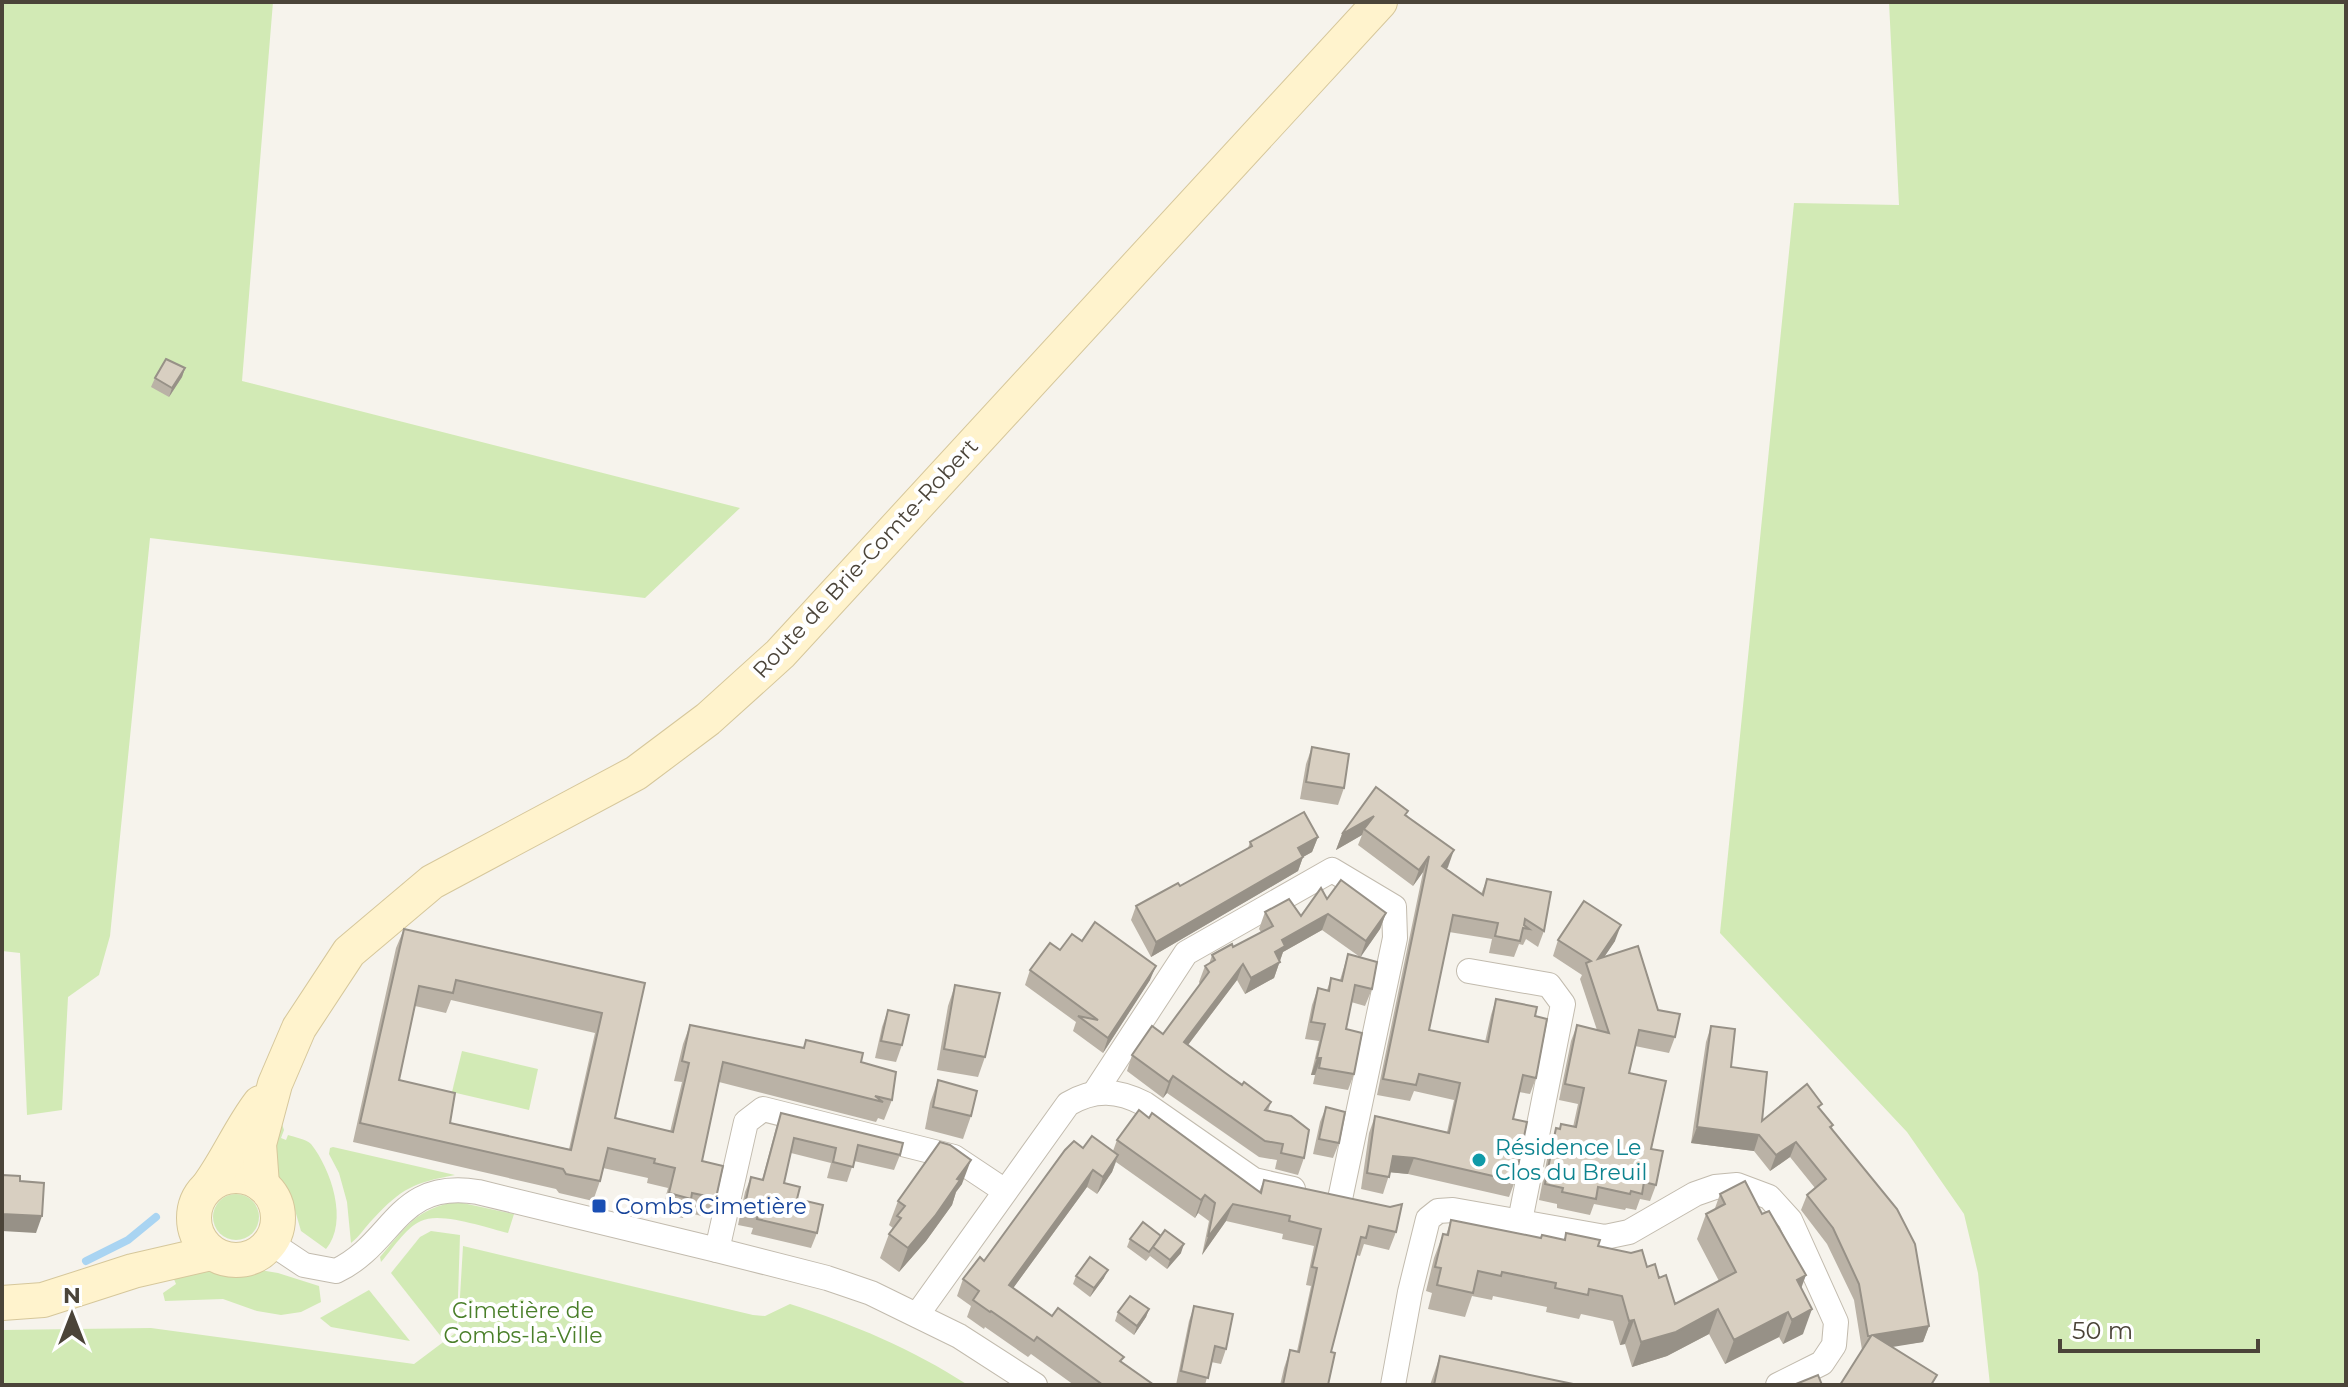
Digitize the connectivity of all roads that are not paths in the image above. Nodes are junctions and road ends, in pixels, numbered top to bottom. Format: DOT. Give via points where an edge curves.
graph roads {
  1 [pos="1380,2"];
  2 [pos="1469,971"];
  3 [pos="275,1084"];
  4 [pos="1095,1092"];
  5 [pos="209,1185"];
  6 [pos="262,1185"];
  7 [pos="1005,1191"];
  8 [pos="194,1218"];
  9 [pos="1520,1221"];
  10 [pos="271,1243"];
  11 [pos="717,1250"];
  12 [pos="211,1253"];
  13 [pos="133,1271"];
  14 [pos="2,1303"];
  15 [pos="917,1315"];
  16 [pos="1035,1385"];
  17 [pos="1393,1385"];
  18 [pos="1778,1385"];
  1 -- 3 [label="main road, Route de Brie-Comte-Robert" via="780,654 708,719 636,773 432,882 349,952 299,1028"];
  2 -- 9 [label="street" via="1549,985 1563,1004"];
  3 -- 5 [label="main road, Route de Brie-Comte-Robert"];
  3 -- 6 [label="main road, Route de Brie-Comte-Robert" via="259,1144"];
  4 -- 4 [label="street" via="1186,953 1332,870 1394,907 1395,938 1352,1202 1254,1180 1145,1104 1130,1096"];
  4 -- 7 [label="street" via="1068,1104"];
  5 -- 6 [label="main road" via="231,1176"];
  5 -- 8 [label="main road" via="199,1196"];
  6 -- 10 [label="main road" via="279,1215"];
  7 -- 11 [label="street" via="954,1157 763,1109 746,1122"];
  7 -- 15 [label="street"];
  8 -- 12 [label="main road" via="194,1229"];
  8 -- 13 [label="main road"];
  9 -- 17 [label="street" via="1453,1210 1438,1211 1428,1219"];
  9 -- 18 [label="street" via="1605,1237 1629,1232 1715,1187 1737,1185 1769,1197 1790,1220 1836,1322 1834,1345 1822,1363"];
  10 -- 11 [label="street" via="304,1265 336,1271 360,1257 417,1200 461,1189"];
  10 -- 12 [label="main road" via="245,1260"];
  11 -- 15 [label="street" via="827,1278"];
  12 -- 13 [label="main road"];
  13 -- 14 [label="main road" via="43,1300"];
  15 -- 16 [label="street"];
}
